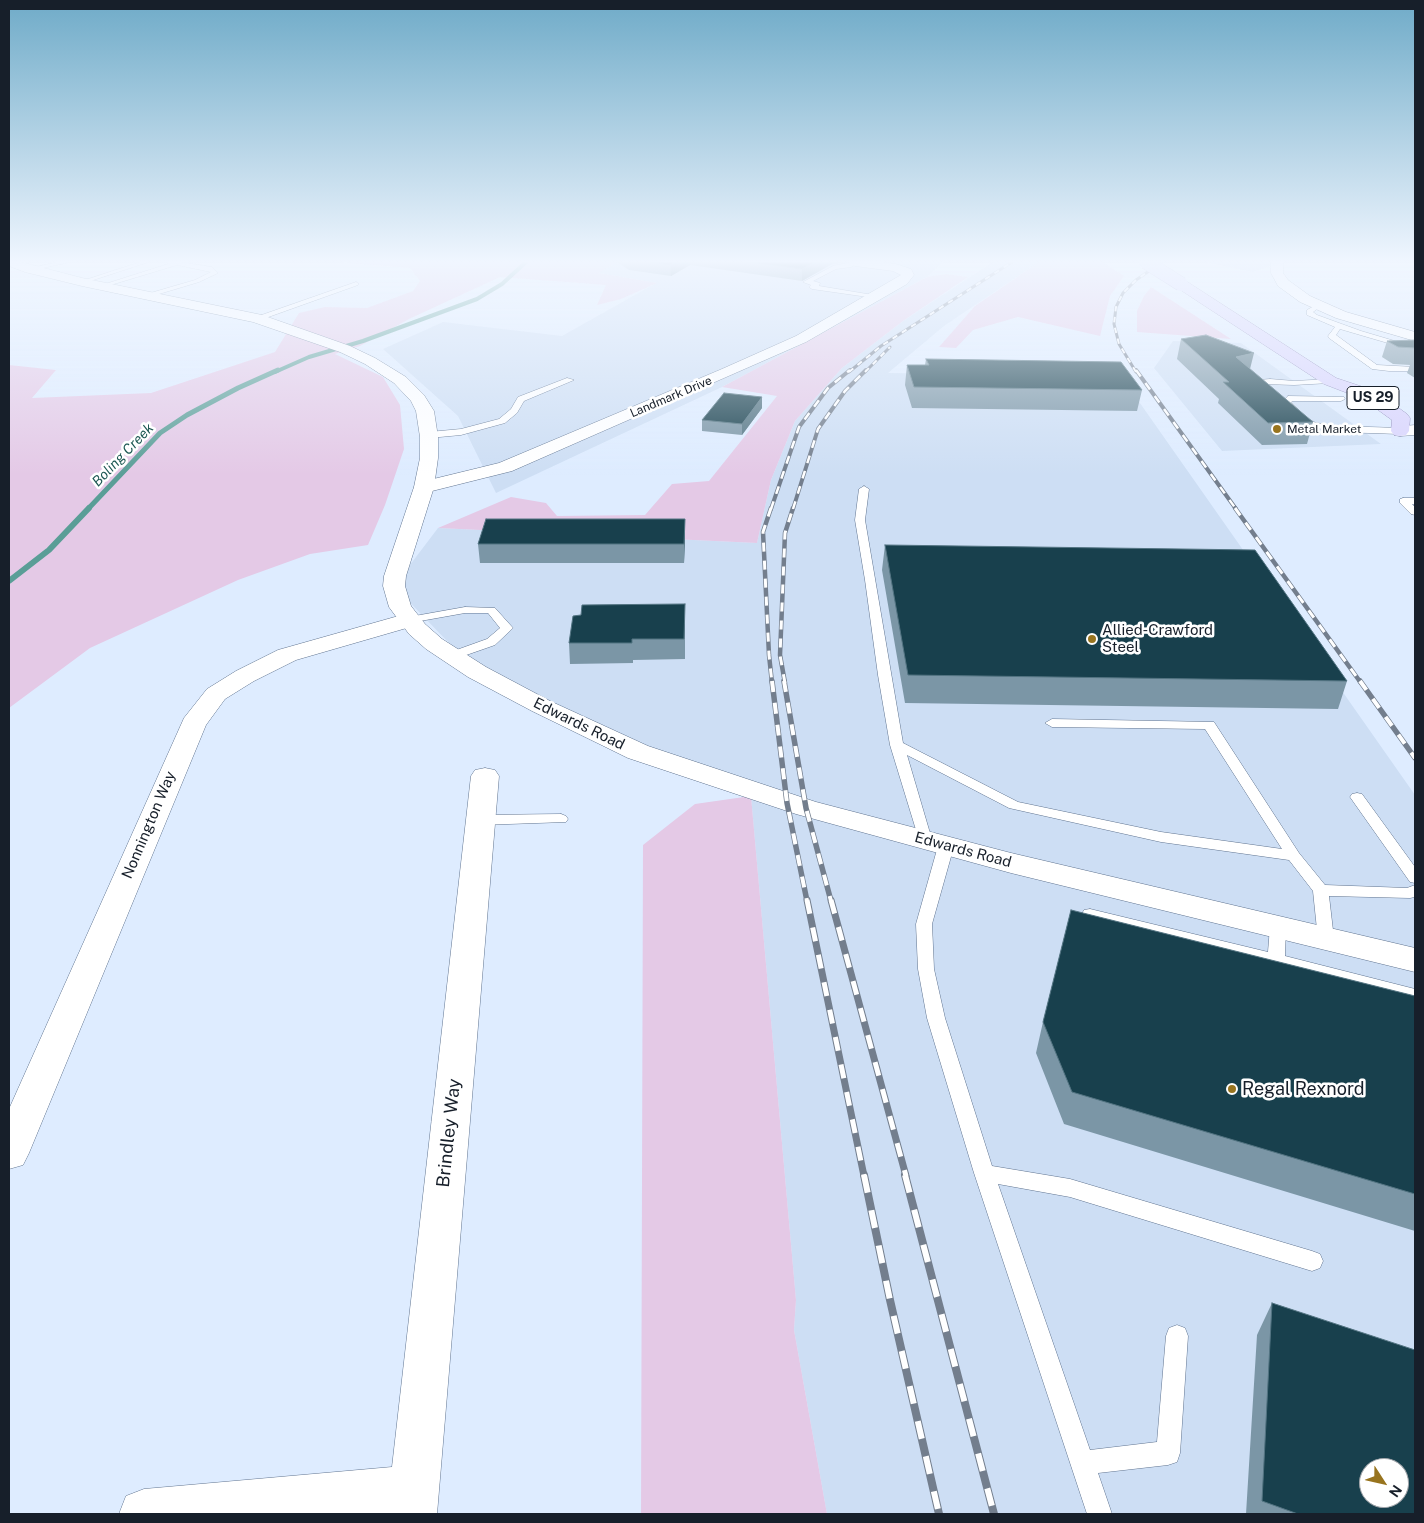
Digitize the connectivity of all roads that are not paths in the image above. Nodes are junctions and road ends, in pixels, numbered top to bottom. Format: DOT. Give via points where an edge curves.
graph roads {
  1 [pos="300,333"];
  2 [pos="811,333"];
  3 [pos="1256,333"];
  4 [pos="1334,333"];
  5 [pos="1361,333"];
  6 [pos="1400,333"];
  7 [pos="1415,337"];
  8 [pos="1415,350"];
  9 [pos="1415,368"];
  10 [pos="570,380"];
  11 [pos="1330,381"];
  12 [pos="1369,395"];
  13 [pos="1340,398"];
  14 [pos="1287,399"];
  15 [pos="1413,408"];
  16 [pos="1408,431"];
  17 [pos="429,435"];
  18 [pos="1415,441"];
  19 [pos="424,486"];
  20 [pos="864,489"];
  21 [pos="1415,501"];
  22 [pos="1415,512"];
  23 [pos="409,620"];
  24 [pos="452,656"];
  25 [pos="1052,723"];
  26 [pos="897,745"];
  27 [pos="484,776"];
  28 [pos="1357,797"];
  29 [pos="561,819"];
  30 [pos="480,820"];
  31 [pos="935,843"];
  32 [pos="1294,856"];
  33 [pos="1415,878"];
  34 [pos="1321,890"];
  35 [pos="1415,890"];
  36 [pos="1090,914"];
  37 [pos="1278,927"];
  38 [pos="1326,939"];
  39 [pos="1276,960"];
  40 [pos="1415,960"];
  41 [pos="1415,995"];
  42 [pos="9,1153"];
  43 [pos="984,1173"];
  44 [pos="1312,1261"];
  45 [pos="1177,1336"];
  46 [pos="1082,1463"];
  47 [pos="413,1502"];
  48 [pos="144,1514"];
  49 [pos="1100,1514"];
  1 -- 17 [label="street, Edwards Road" via="339,347 388,371 409,388 424,411"];
  2 -- 19 [label="street, Landmark Drive" via="538,454 486,472"];
  3 -- 11 [label="main road, US 29, bridge"];
  4 -- 9 [label="lane" via="1332,336 1375,367"];
  5 -- 8 [label="lane"];
  6 -- 7 [label="street"];
  10 -- 17 [label="lane" via="521,399 514,411 502,421 461,432"];
  11 -- 12 [label="main road, US 29"];
  11 -- 13 [label="main road, US 29"];
  11 -- 14 [label="lane" via="1294,383 1270,380 1259,386"];
  12 -- 15 [label="main road"];
  12 -- 16 [label="main road, US 29" via="1401,418"];
  13 -- 14 [label="lane"];
  13 -- 16 [label="main road, US 29" via="1359,411"];
  14 -- 16 [label="lane" via="1292,409 1314,425"];
  16 -- 18 [label="main road, US 29"];
  17 -- 19 [label="street, Edwards Road"];
  19 -- 23 [label="street, Edwards Road" via="395,576 396,597"];
  20 -- 26 [label="lane" via="860,520"];
  21 -- 22 [label="lane" via="1402,501"];
  23 -- 24 [label="street, Edwards Road"];
  23 -- 24 [label="lane" via="465,610 491,610 507,628 491,642"];
  23 -- 42 [label="street, Nonnington Way" via="288,655 216,694 192,724"];
  24 -- 31 [label="street, Edwards Road" via="541,706 638,752 806,808"];
  25 -- 32 [label="lane" via="1209,725"];
  26 -- 31 [label="lane" via="910,786"];
  26 -- 32 [label="lane" via="1014,804 1161,837"];
  27 -- 30 [label="street, Brindley Way"];
  28 -- 33 [label="lane"];
  29 -- 30 [label="lane"];
  30 -- 47 [label="street, Brindley Way"];
  31 -- 37 [label="street, Edwards Road"];
  31 -- 43 [label="lane" via="924,924 926,969 936,1018"];
  32 -- 34 [label="lane"];
  34 -- 35 [label="lane" via="1410,893"];
  34 -- 38 [label="lane"];
  36 -- 39 [label="lane"];
  37 -- 38 [label="street, Edwards Road"];
  37 -- 39 [label="lane"];
  38 -- 40 [label="street, Edwards Road"];
  39 -- 41 [label="lane"];
  43 -- 44 [label="lane" via="1070,1188"];
  43 -- 46 [label="lane"];
  45 -- 46 [label="lane" via="1168,1453"];
  46 -- 49 [label="lane"];
  47 -- 48 [label="street"];
}
